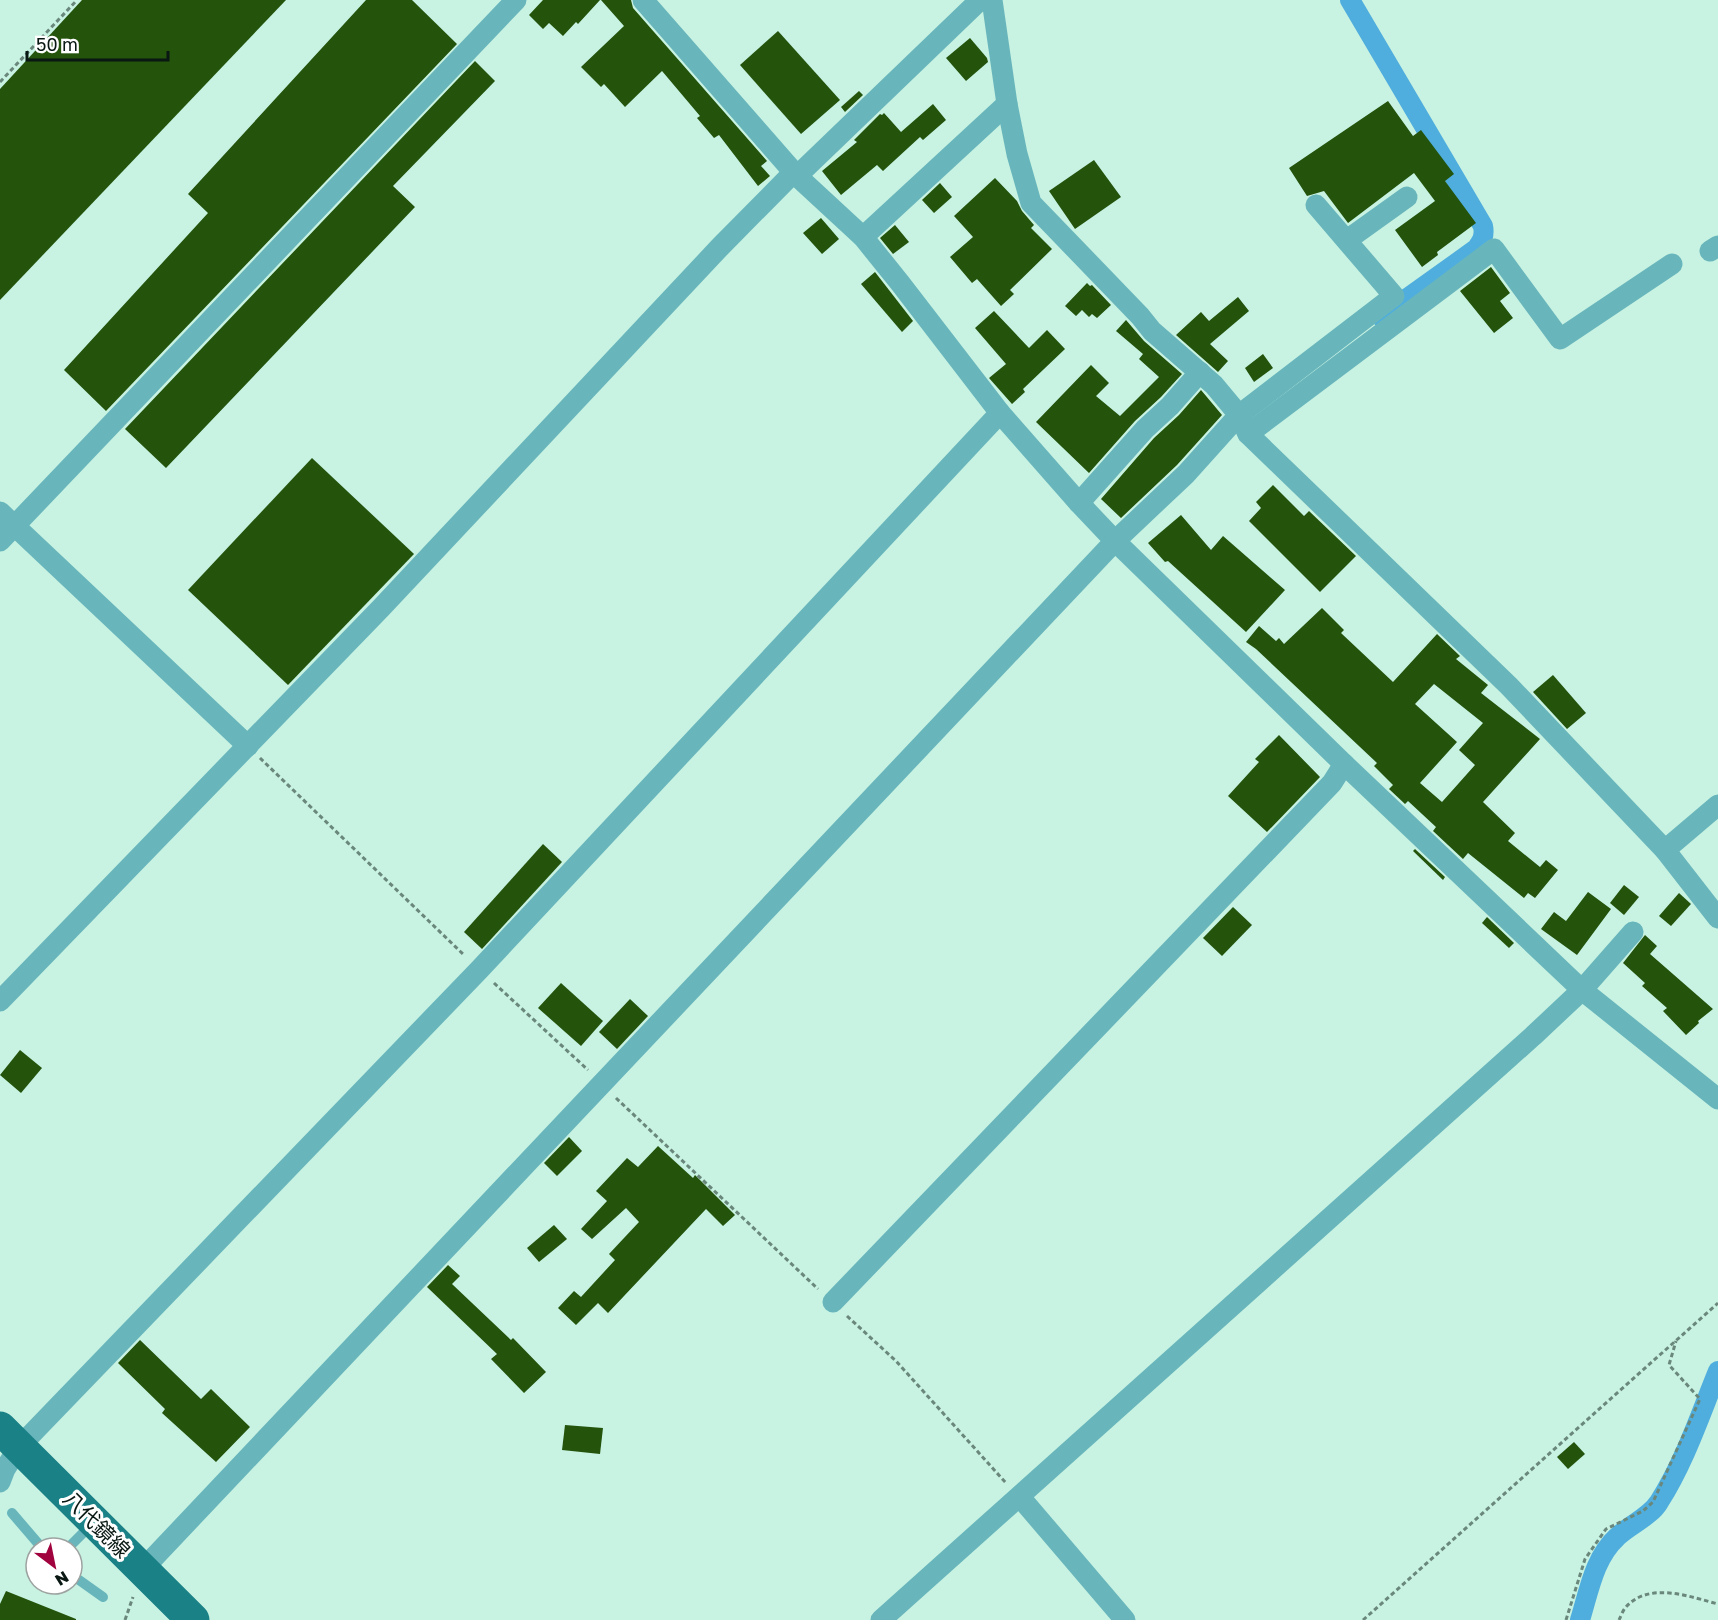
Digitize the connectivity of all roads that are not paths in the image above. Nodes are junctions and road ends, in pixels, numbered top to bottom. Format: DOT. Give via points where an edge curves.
graph roads {
  1 [pos="516,0"];
  2 [pos="643,0"];
  3 [pos="980,0"];
  4 [pos="992,0"];
  5 [pos="1006,104"];
  6 [pos="796,174"];
  7 [pos="1407,197"];
  8 [pos="1316,205"];
  9 [pos="863,237"];
  10 [pos="1347,240"];
  11 [pos="1671,264"];
  12 [pos="1200,372"];
  13 [pos="1000,413"];
  14 [pos="1244,425"];
  15 [pos="1079,503"];
  16 [pos="5,526"];
  17 [pos="1115,541"];
  18 [pos="248,746"];
  19 [pos="1344,764"];
  20 [pos="1718,805"];
  21 [pos="1665,850"];
  22 [pos="1718,918"];
  23 [pos="1633,932"];
  24 [pos="1582,990"];
  25 [pos="0,1001"];
  26 [pos="1718,1099"];
  27 [pos="833,1302"];
  28 [pos="10,1438"];
  29 [pos="0,1482"];
  30 [pos="1020,1497"];
  31 [pos="12,1513"];
  32 [pos="95,1522"];
  33 [pos="32,1536"];
  34 [pos="80,1536"];
  35 [pos="143,1569"];
  36 [pos="84,1584"];
  37 [pos="103,1597"];
  38 [pos="193,1620"];
  39 [pos="881,1620"];
  40 [pos="1125,1620"];
  1 -- 16 [label="street"];
  2 -- 6 [label="street"];
  3 -- 6 [label="street"];
  4 -- 5 [label="street"];
  5 -- 9 [label="street"];
  5 -- 12 [label="street" via="1031,203 1152,331"];
  6 -- 9 [label="street"];
  6 -- 18 [label="street" via="719,248"];
  7 -- 10 [label="street"];
  8 -- 10 [label="street"];
  9 -- 13 [label="street"];
  10 -- 14 [label="street" via="1394,296"];
  11 -- 14 [label="street" via="1560,339 1494,249"];
  12 -- 14 [label="street"];
  12 -- 15 [label="street"];
  13 -- 15 [label="street"];
  13 -- 28 [label="street" via="479,970"];
  14 -- 17 [label="street"];
  14 -- 21 [label="street" via="1509,686"];
  15 -- 17 [label="street"];
  16 -- 18 [label="street"];
  17 -- 19 [label="street"];
  17 -- 35 [label="street" via="597,1080"];
  18 -- 25 [label="street"];
  19 -- 24 [label="street"];
  19 -- 27 [label="street" via="1332,783"];
  20 -- 21 [label="street"];
  21 -- 22 [label="street"];
  23 -- 24 [label="street"];
  24 -- 26 [label="street"];
  24 -- 30 [label="street"];
  28 -- 29 [label="street"];
  28 -- 32 [label="main road, 八代鏡線"];
  30 -- 39 [label="street"];
  30 -- 40 [label="street"];
  31 -- 33 [label="lane"];
  32 -- 34 [label="lane"];
  32 -- 35 [label="main road, 八代鏡線"];
  35 -- 38 [label="main road, 八代鏡線"];
  36 -- 37 [label="lane"];
}
